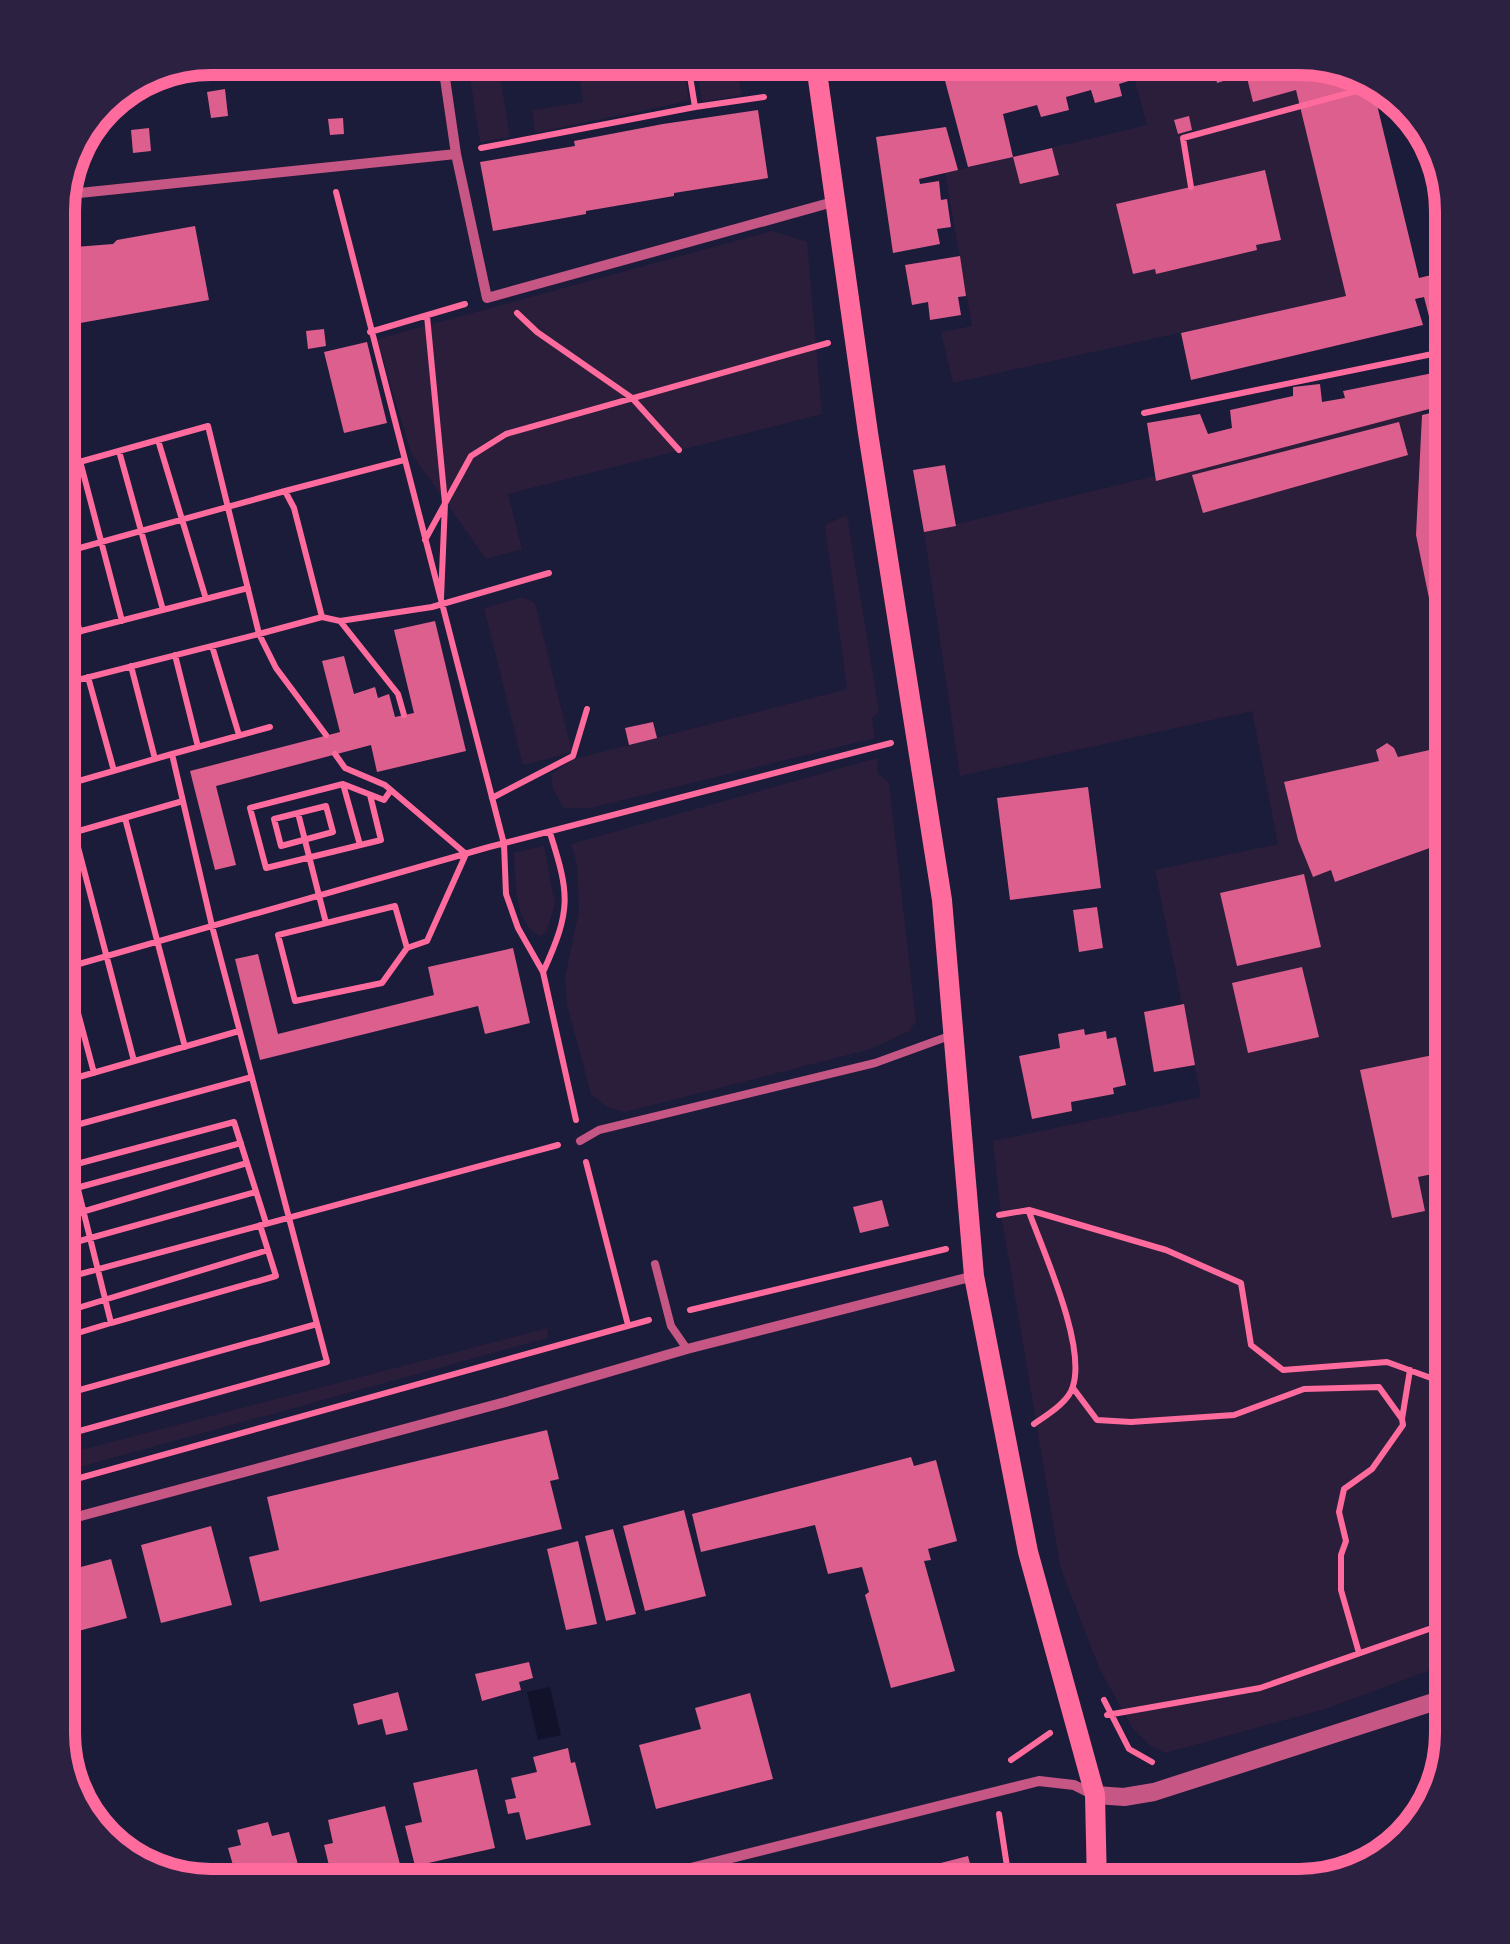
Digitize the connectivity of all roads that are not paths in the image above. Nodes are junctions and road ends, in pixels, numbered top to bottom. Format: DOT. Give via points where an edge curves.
graph roads {
  1 [pos="444,75"];
  2 [pos="817,75"];
  3 [pos="456,154"];
  4 [pos="77,193"];
  5 [pos="833,202"];
  6 [pos="952,1036"];
  7 [pos="580,1141"];
  8 [pos="655,1264"];
  9 [pos="974,1276"];
  10 [pos="688,1349"];
  11 [pos="75,1517"];
  12 [pos="1435,1701"];
  13 [pos="1094,1795"];
  14 [pos="685,1869"];
  15 [pos="1096,1869"];
  1 -- 3 [label="street"];
  2 -- 5 [label="main road"];
  3 -- 4 [label="street"];
  3 -- 5 [label="street" via="487,298"];
  5 -- 6 [label="main road" via="942,900"];
  6 -- 7 [label="lane" via="875,1064 599,1130"];
  6 -- 9 [label="main road"];
  8 -- 10 [label="lane" via="671,1326"];
  9 -- 10 [label="street"];
  9 -- 13 [label="main road" via="1028,1552"];
  10 -- 11 [label="street"];
  12 -- 13 [label="street" via="1154,1792"];
  13 -- 14 [label="street" via="1039,1780"];
  13 -- 15 [label="main road"];
}
